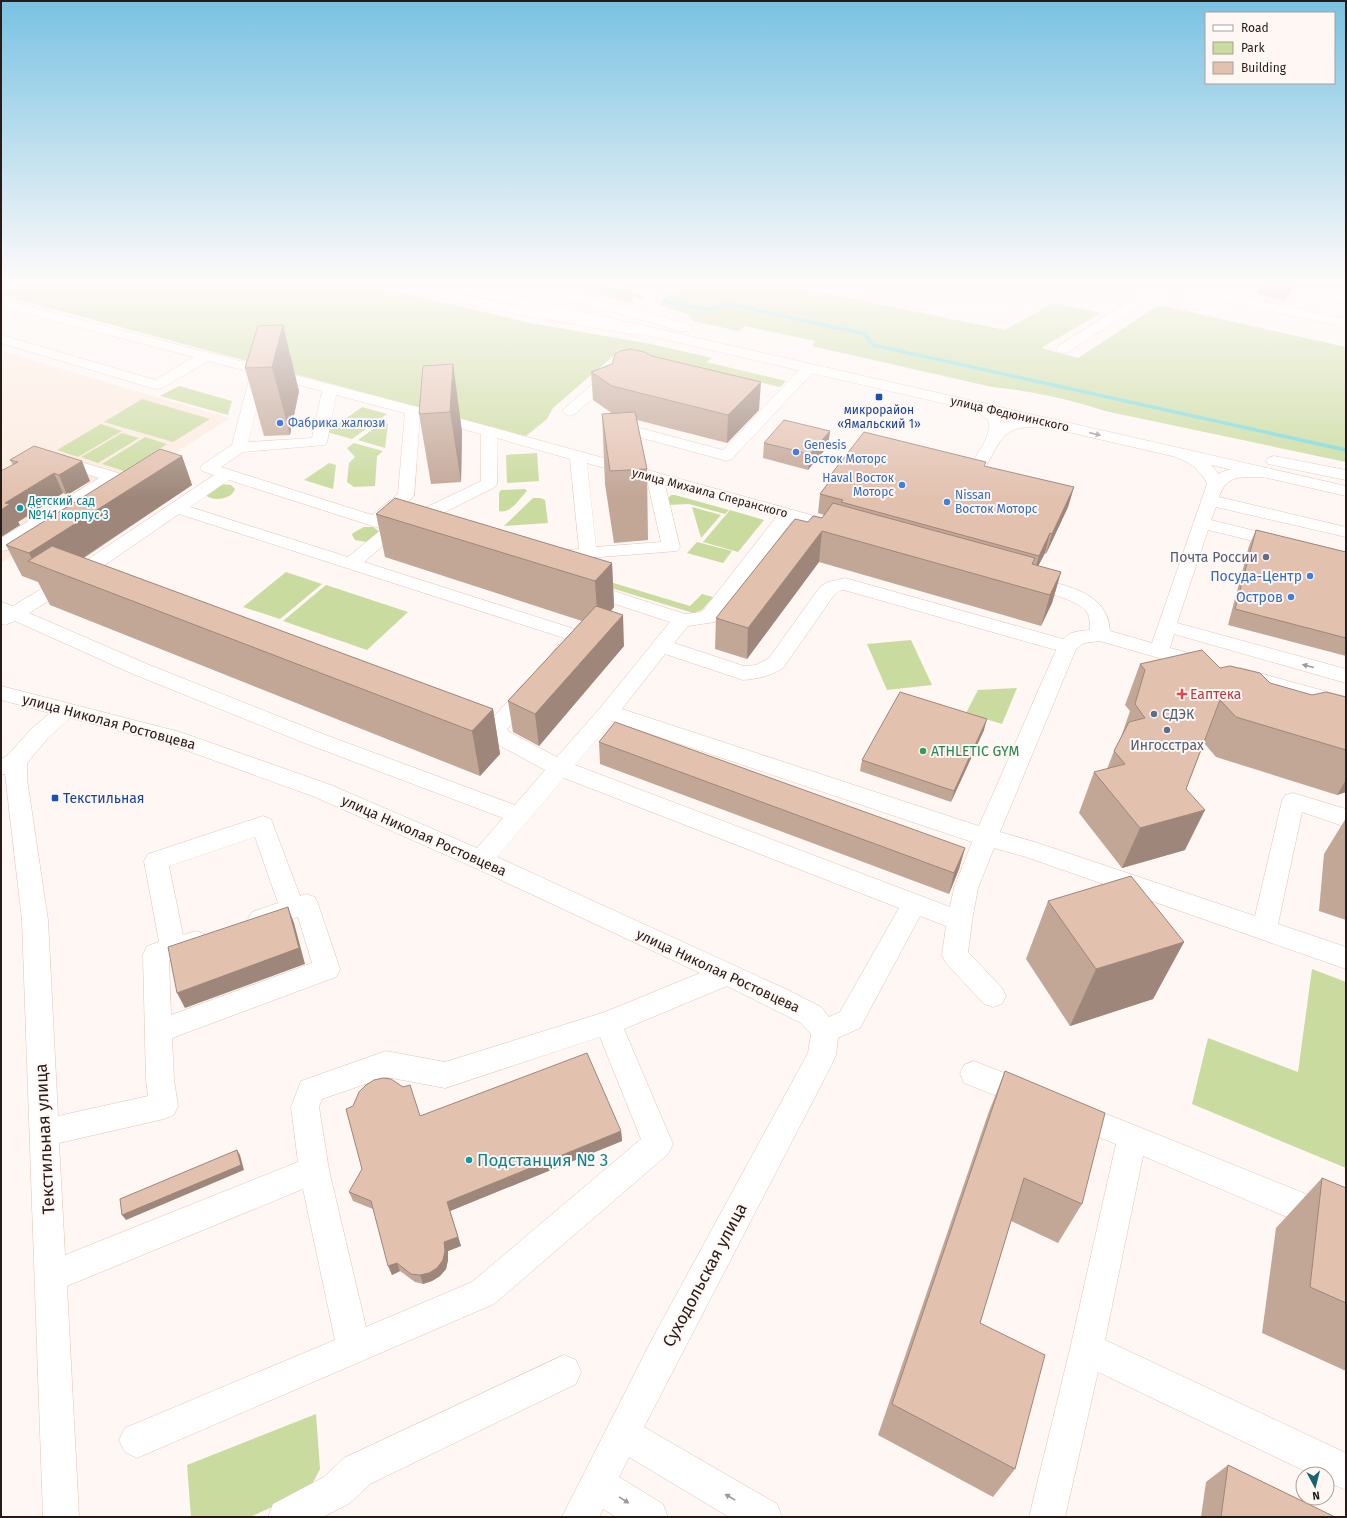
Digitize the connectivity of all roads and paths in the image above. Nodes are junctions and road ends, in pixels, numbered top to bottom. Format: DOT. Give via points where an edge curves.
graph roads {
  1 [pos="58,356"];
  2 [pos="200,356"];
  3 [pos="764,356"];
  4 [pos="779,356"];
  5 [pos="205,357"];
  6 [pos="809,368"];
  7 [pos="627,370"];
  8 [pos="259,371"];
  9 [pos="330,388"];
  10 [pos="759,402"];
  11 [pos="774,405"];
  12 [pos="979,407"];
  13 [pos="413,410"];
  14 [pos="570,411"];
  15 [pos="606,424"];
  16 [pos="1053,424"];
  17 [pos="489,432"];
  18 [pos="996,434"];
  19 [pos="239,448"];
  20 [pos="1180,453"];
  21 [pos="44,456"];
  22 [pos="578,456"];
  23 [pos="978,466"];
  24 [pos="1272,470"];
  25 [pos="226,475"];
  26 [pos="1346,476"];
  27 [pos="655,478"];
  28 [pos="1212,492"];
  29 [pos="1346,492"];
  30 [pos="176,508"];
  31 [pos="788,514"];
  32 [pos="375,521"];
  33 [pos="1202,523"];
  34 [pos="400,529"];
  35 [pos="849,531"];
  36 [pos="1346,532"];
  37 [pos="428,538"];
  38 [pos="1,546"];
  39 [pos="1300,547"];
  40 [pos="588,553"];
  41 [pos="534,557"];
  42 [pos="351,563"];
  43 [pos="76,576"];
  44 [pos="1009,577"];
  45 [pos="97,584"];
  46 [pos="571,584"];
  47 [pos="6,614"];
  48 [pos="685,620"];
  49 [pos="1166,626"];
  50 [pos="1100,635"];
  51 [pos="662,646"];
  52 [pos="1067,647"];
  53 [pos="1159,652"];
  54 [pos="1346,676"];
  55 [pos="1,693"];
  56 [pos="1346,704"];
  57 [pos="66,710"];
  58 [pos="608,712"];
  59 [pos="451,714"];
  60 [pos="495,729"];
  61 [pos="9,765"];
  62 [pos="560,768"];
  63 [pos="519,815"];
  64 [pos="1346,818"];
  65 [pos="986,837"];
  66 [pos="481,860"];
  67 [pos="914,904"];
  68 [pos="292,908"];
  69 [pos="959,921"];
  70 [pos="1264,930"];
  71 [pos="173,948"];
  72 [pos="1346,958"];
  73 [pos="726,974"];
  74 [pos="994,996"];
  75 [pos="608,1022"];
  76 [pos="159,1031"];
  77 [pos="825,1031"];
  78 [pos="974,1074"];
  79 [pos="44,1133"];
  80 [pos="1132,1137"];
  81 [pos="314,1170"];
  82 [pos="1346,1226"];
  83 [pos="51,1277"];
  84 [pos="354,1348"];
  85 [pos="1087,1349"];
  86 [pos="564,1372"];
  87 [pos="623,1434"];
  88 [pos="137,1440"];
  89 [pos="1346,1472"];
  90 [pos="597,1484"];
  91 [pos="61,1517"];
  92 [pos="286,1517"];
  93 [pos="580,1517"];
  94 [pos="650,1517"];
  95 [pos="764,1517"];
  96 [pos="1047,1517"];
  1 -- 5 [label="main road" via="157,385"];
  2 -- 5 [label="main road, улица Михаила Сперанского"];
  3 -- 6 [label="main road, улица Федюнинского"];
  4 -- 24 [label="main road, улица Федюнинского"];
  5 -- 8 [label="main road, улица Михаила Сперанского"];
  6 -- 11 [label="main road"];
  6 -- 12 [label="main road, улица Федюнинского"];
  7 -- 14 [label="main road" via="619,368"];
  8 -- 9 [label="main road, улица Михаила Сперанского"];
  8 -- 19 [label="main road"];
  9 -- 13 [label="main road, улица Михаила Сперанского"];
  9 -- 19 [label="main road" via="319,442"];
  10 -- 11 [label="main road"];
  11 -- 15 [label="main road" via="726,456"];
  12 -- 16 [label="main road, улица Федюнинского"];
  12 -- 18 [label="main road" via="995,418 998,427"];
  13 -- 17 [label="main road, улица Михаила Сперанского"];
  13 -- 32 [label="main road" via="406,496"];
  16 -- 18 [label="main road" via="1015,423"];
  16 -- 20 [label="main road, улица Федюнинского, one-way"];
  17 -- 22 [label="main road, улица Михаила Сперанского"];
  17 -- 34 [label="main road" via="489,483"];
  18 -- 23 [label="main road"];
  19 -- 25 [label="main road" via="208,468"];
  20 -- 24 [label="main road, улица Федюнинского"];
  20 -- 28 [label="main road" via="1207,467"];
  21 -- 38 [label="main road" via="112,477"];
  22 -- 27 [label="main road, улица Михаила Сперанского"];
  22 -- 40 [label="main road"];
  24 -- 26 [label="main road, улица Федюнинского"];
  24 -- 28 [label="main road" via="1232,473"];
  24 -- 29 [label="main road, улица Федюнинского"];
  25 -- 30 [label="main road"];
  25 -- 32 [label="main road"];
  27 -- 31 [label="main road, улица Михаила Сперанского"];
  27 -- 40 [label="main road" via="671,547"];
  28 -- 33 [label="main road"];
  28 -- 36 [label="main road"];
  30 -- 42 [label="main road"];
  30 -- 43 [label="main road"];
  31 -- 35 [label="main road, улица Михаила Сперанского"];
  31 -- 48 [label="main road" via="708,618"];
  32 -- 34 [label="main road"];
  33 -- 39 [label="main road"];
  33 -- 49 [label="main road"];
  34 -- 37 [label="main road"];
  34 -- 42 [label="main road"];
  40 -- 41 [label="main road"];
  42 -- 60 [label="main road" via="577,636"];
  43 -- 45 [label="main road"];
  43 -- 47 [label="main road"];
  44 -- 50 [label="main road" via="1085,600 1096,610 1100,621"];
  46 -- 48 [label="main road"];
  47 -- 63 [label="main road" via="315,740"];
  48 -- 51 [label="main road" via="682,620"];
  49 -- 53 [label="main road"];
  54 -- 49 [label="main road, one-way"];
  50 -- 52 [label="main road" via="1080,637"];
  50 -- 53 [label="main road"];
  51 -- 52 [label="main road" via="743,673 767,670 776,663 827,591 845,584"];
  51 -- 58 [label="main road"];
  52 -- 65 [label="main road"];
  53 -- 56 [label="main road"];
  55 -- 57 [label="main road, улица Николая Ростовцева"];
  57 -- 61 [label="main road"];
  57 -- 66 [label="main road, улица Николая Ростовцева" via="172,737 322,791"];
  58 -- 62 [label="main road"];
  58 -- 65 [label="main road"];
  59 -- 60 [label="main road"];
  60 -- 62 [label="main road" via="501,737"];
  61 -- 79 [label="main road, Текстильная улица" via="16,779 35,920"];
  62 -- 63 [label="main road"];
  62 -- 67 [label="main road"];
  63 -- 66 [label="main road"];
  64 -- 70 [label="main road" via="1293,801"];
  65 -- 69 [label="main road" via="966,888"];
  65 -- 70 [label="main road" via="1030,849"];
  66 -- 73 [label="main road, улица Николая Ростовцева"];
  67 -- 69 [label="main road"];
  67 -- 77 [label="main road" via="850,1020"];
  68 -- 71 [label="main road"];
  68 -- 71 [label="main road" via="263,825 156,861"];
  68 -- 76 [label="main road" via="306,904 328,969"];
  69 -- 74 [label="main road" via="955,955"];
  70 -- 72 [label="main road"];
  71 -- 76 [label="main road" via="156,954"];
  73 -- 75 [label="main road"];
  73 -- 77 [label="main road, улица Николая Ростовцева" via="812,1016"];
  75 -- 81 [label="main road" via="445,1075 386,1064 311,1090 306,1107"];
  75 -- 84 [label="main road" via="658,1144 483,1293"];
  76 -- 79 [label="main road" via="160,1080 164,1106"];
  77 -- 87 [label="main road, Суходольская улица" via="822,1055"];
  78 -- 80 [label="main road"];
  79 -- 83 [label="main road, Текстильная улица"];
  80 -- 82 [label="main road"];
  80 -- 85 [label="main road"];
  81 -- 83 [label="main road"];
  81 -- 84 [label="main road"];
  83 -- 91 [label="main road, Текстильная улица"];
  84 -- 88 [label="main road"];
  85 -- 89 [label="main road"];
  85 -- 96 [label="main road"];
  86 -- 92 [label="main road" via="357,1472 337,1490"];
  87 -- 90 [label="main road, Суходольская улица"];
  95 -- 87 [label="main road, one-way"];
  90 -- 93 [label="main road, Суходольская улица"];
  90 -- 94 [label="main road, one-way"];
}
